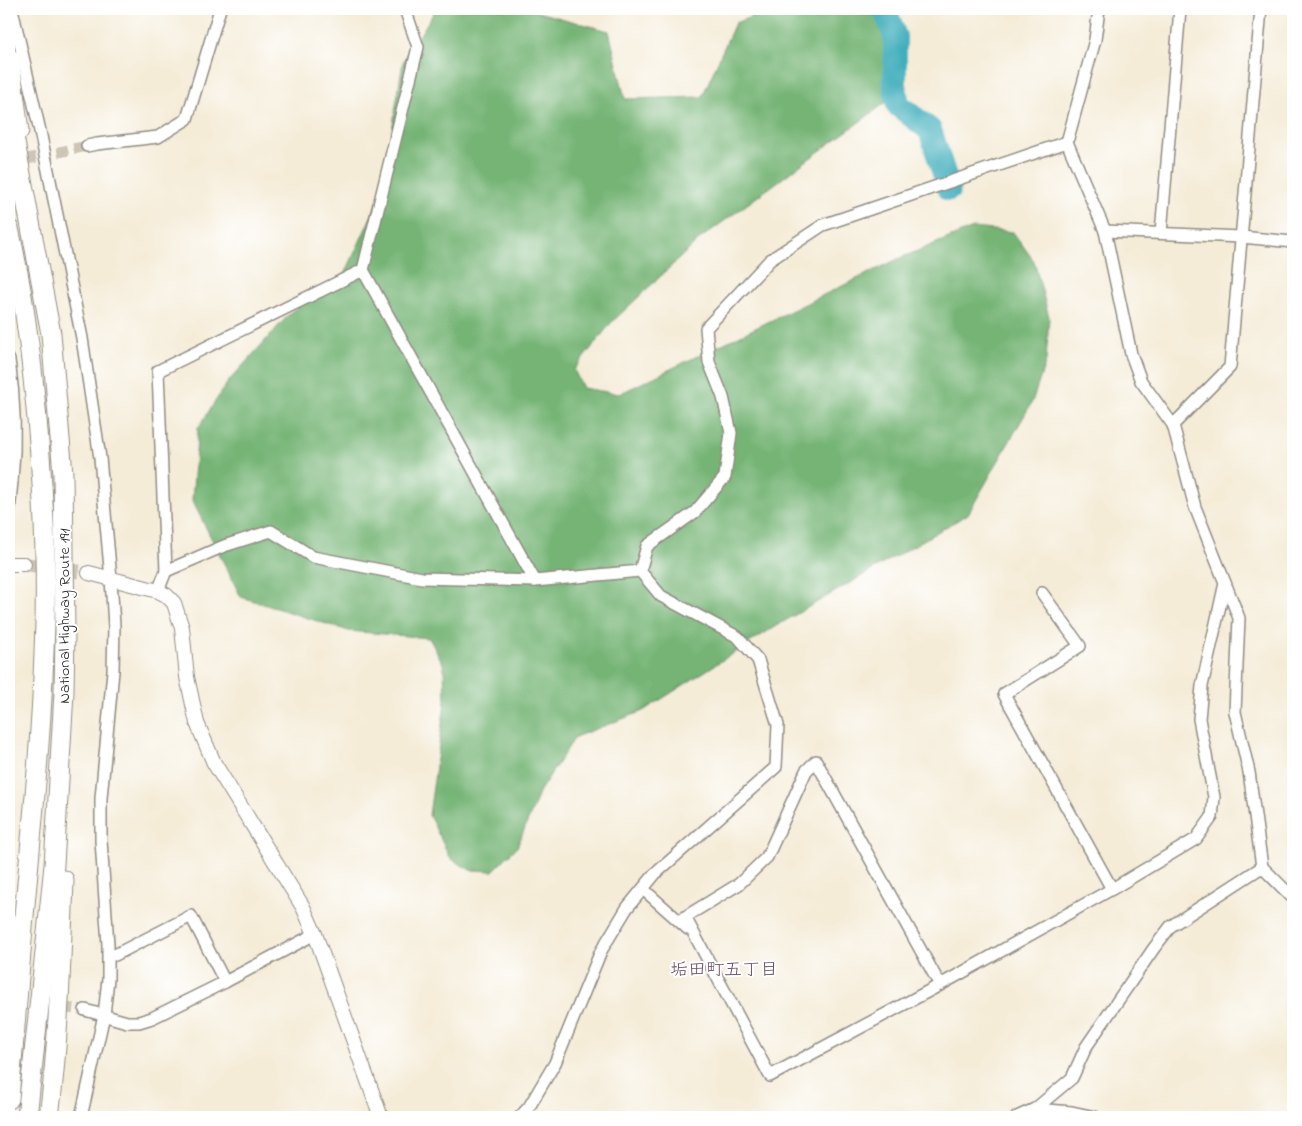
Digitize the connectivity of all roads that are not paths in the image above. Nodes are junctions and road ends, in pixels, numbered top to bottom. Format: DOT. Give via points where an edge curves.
graph roads {
  1 [pos="12,9"];
  2 [pos="220,9"];
  3 [pos="405,9"];
  4 [pos="1099,9"];
  5 [pos="1180,9"];
  6 [pos="1261,9"];
  7 [pos="9,58"];
  8 [pos="9,118"];
  9 [pos="1067,142"];
  10 [pos="87,146"];
  11 [pos="30,221"];
  12 [pos="9,229"];
  13 [pos="1105,231"];
  14 [pos="1161,233"];
  15 [pos="1241,237"];
  16 [pos="1293,242"];
  17 [pos="363,270"];
  18 [pos="9,360"];
  19 [pos="1173,426"];
  20 [pos="10,481"];
  21 [pos="9,512"];
  22 [pos="9,564"];
  23 [pos="24,564"];
  24 [pos="166,571"];
  25 [pos="640,571"];
  26 [pos="89,573"];
  27 [pos="111,579"];
  28 [pos="535,581"];
  29 [pos="1225,583"];
  30 [pos="158,591"];
  31 [pos="1042,593"];
  32 [pos="64,692"];
  33 [pos="1262,867"];
  34 [pos="643,889"];
  35 [pos="1112,889"];
  36 [pos="1293,898"];
  37 [pos="315,934"];
  38 [pos="694,935"];
  39 [pos="115,955"];
  40 [pos="19,973"];
  41 [pos="225,982"];
  42 [pos="940,985"];
  43 [pos="85,1010"];
  44 [pos="104,1015"];
  45 [pos="9,1026"];
  46 [pos="9,1100"];
  47 [pos="1035,1108"];
  48 [pos="26,1117"];
  49 [pos="49,1117"];
  50 [pos="81,1117"];
  51 [pos="381,1117"];
  52 [pos="520,1117"];
  53 [pos="1017,1117"];
  54 [pos="1095,1117"];
  1 -- 27 [label="street" via="82,338 100,458"];
  2 -- 10 [label="street" via="187,119 158,136"];
  3 -- 17 [label="street" via="418,47"];
  4 -- 9 [label="street" via="1095,40"];
  5 -- 14 [label="street"];
  6 -- 15 [label="street"];
  7 -- 11 [label="highway"];
  8 -- 11 [label="highway, National Highway Route 191"];
  9 -- 13 [label="street"];
  9 -- 25 [label="street" via="823,225 770,260 706,328 709,362 723,396 731,433 725,477 695,512 647,546"];
  11 -- 32 [label="highway, National Highway Route 191" via="51,334 63,474"];
  12 -- 40 [label="highway, National Highway Route 191" via="32,366 45,550 42,707"];
  13 -- 14 [label="street"];
  13 -- 19 [label="street" via="1131,354 1141,381"];
  14 -- 15 [label="street"];
  15 -- 16 [label="street"];
  15 -- 19 [label="street" via="1230,367"];
  17 -- 24 [label="street" via="158,371"];
  17 -- 28 [label="street"];
  18 -- 20 [label="street" via="14,423"];
  19 -- 29 [label="street" via="1195,507"];
  20 -- 21 [label="street"];
  22 -- 23 [label="street"];
  24 -- 28 [label="street" via="224,546 271,531 313,557 422,578"];
  24 -- 30 [label="street"];
  25 -- 28 [label="street"];
  25 -- 34 [label="street" via="662,596 738,637 758,660 778,726 776,767 655,874"];
  26 -- 27 [label="street"];
  27 -- 30 [label="street"];
  27 -- 44 [label="street" via="114,671 101,798 108,944"];
  29 -- 33 [label="street" via="1239,618 1234,712 1249,772"];
  29 -- 35 [label="street" via="1202,686 1200,719 1214,797 1212,817 1196,838"];
  30 -- 37 [label="street" via="174,603 182,628 187,677 197,723 214,763 303,907"];
  31 -- 35 [label="street" via="1080,646 1004,694"];
  32 -- 48 [label="highway, National Highway Route 191" via="54,865"];
  32 -- 49 [label="highway" via="63,907"];
  33 -- 36 [label="street"];
  33 -- 47 [label="street" via="1170,926 1086,1047 1072,1078"];
  34 -- 38 [label="street"];
  34 -- 52 [label="street" via="601,950 554,1063"];
  35 -- 42 [label="street"];
  37 -- 41 [label="street"];
  37 -- 51 [label="street"];
  38 -- 42 [label="street" via="770,1076"];
  38 -- 42 [label="street" via="685,917 739,884 767,857 806,771 816,761"];
  39 -- 41 [label="street" via="191,916"];
  40 -- 45 [label="highway"];
  40 -- 46 [label="highway, National Highway Route 191"];
  41 -- 44 [label="street" via="139,1022"];
  43 -- 44 [label="street"];
  44 -- 50 [label="street"];
  47 -- 53 [label="street"];
  47 -- 54 [label="street"];
}
